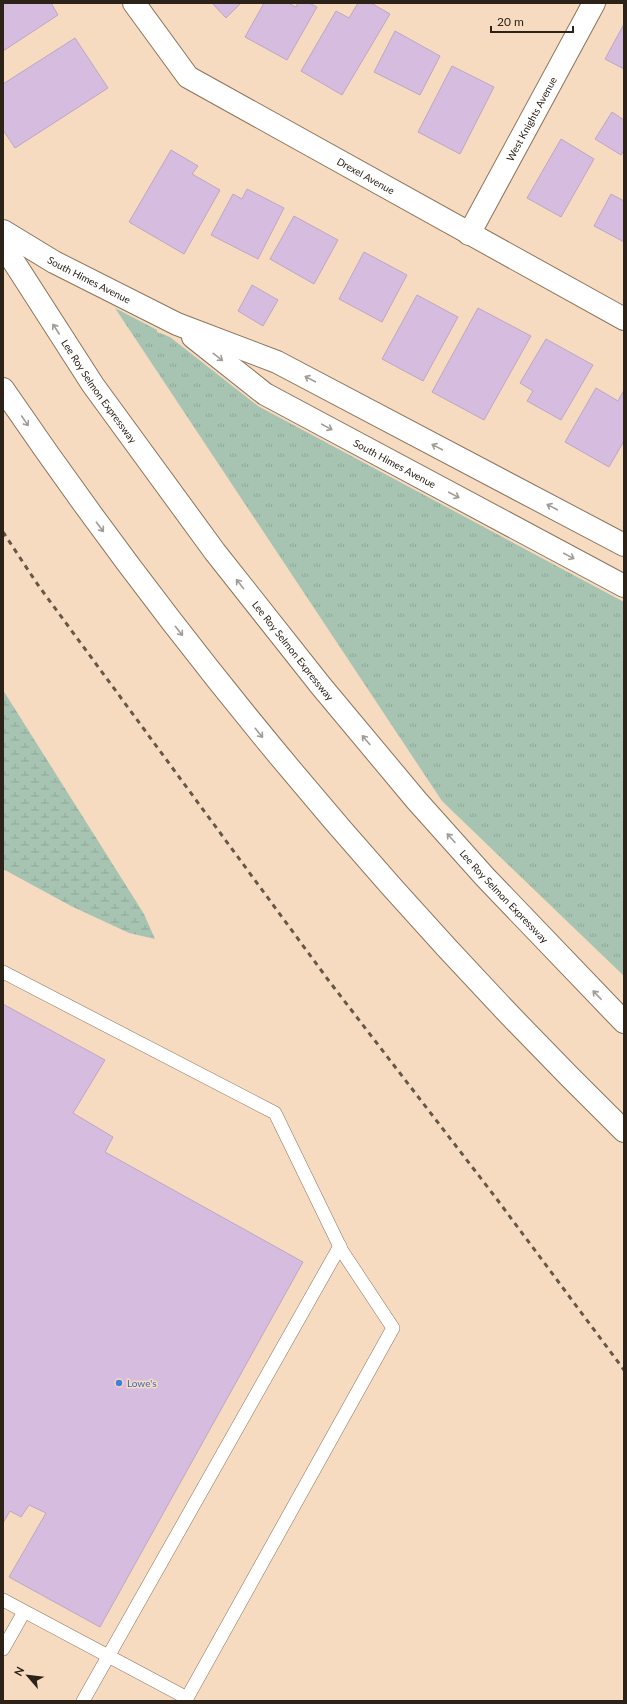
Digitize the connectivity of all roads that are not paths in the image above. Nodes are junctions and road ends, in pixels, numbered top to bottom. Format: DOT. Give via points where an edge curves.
graph roads {
  1 [pos="134,3"];
  2 [pos="594,3"];
  3 [pos="3,231"];
  4 [pos="468,234"];
  5 [pos="3,245"];
  6 [pos="624,319"];
  7 [pos="176,324"];
  8 [pos="3,389"];
  9 [pos="624,545"];
  10 [pos="624,586"];
  11 [pos="3,972"];
  12 [pos="624,1022"];
  13 [pos="624,1131"];
  14 [pos="340,1246"];
  15 [pos="3,1600"];
  16 [pos="24,1612"];
  17 [pos="3,1650"];
  18 [pos="108,1656"];
  19 [pos="83,1701"];
  1 -- 4 [label="main road, Drexel Avenue" via="188,77"];
  2 -- 4 [label="main road, West Knights Avenue"];
  3 -- 7 [label="main road, South Himes Avenue" via="54,262"];
  4 -- 6 [label="main road, Drexel Avenue"];
  12 -- 5 [label="main road, Lee Roy Selmon Expressway, one-way" via="485,877 340,710 214,552 92,385"];
  9 -- 7 [label="main road, South Himes Avenue, one-way" via="277,362"];
  7 -- 10 [label="main road, South Himes Avenue, one-way" via="265,394"];
  8 -- 13 [label="main road, one-way" via="151,596 296,778 478,983"];
  11 -- 14 [label="lane" via="275,1113"];
  14 -- 18 [label="lane"];
  14 -- 18 [label="lane" via="393,1328 187,1698"];
  15 -- 16 [label="lane"];
  16 -- 17 [label="lane"];
  16 -- 18 [label="lane"];
  18 -- 19 [label="lane"];
}
